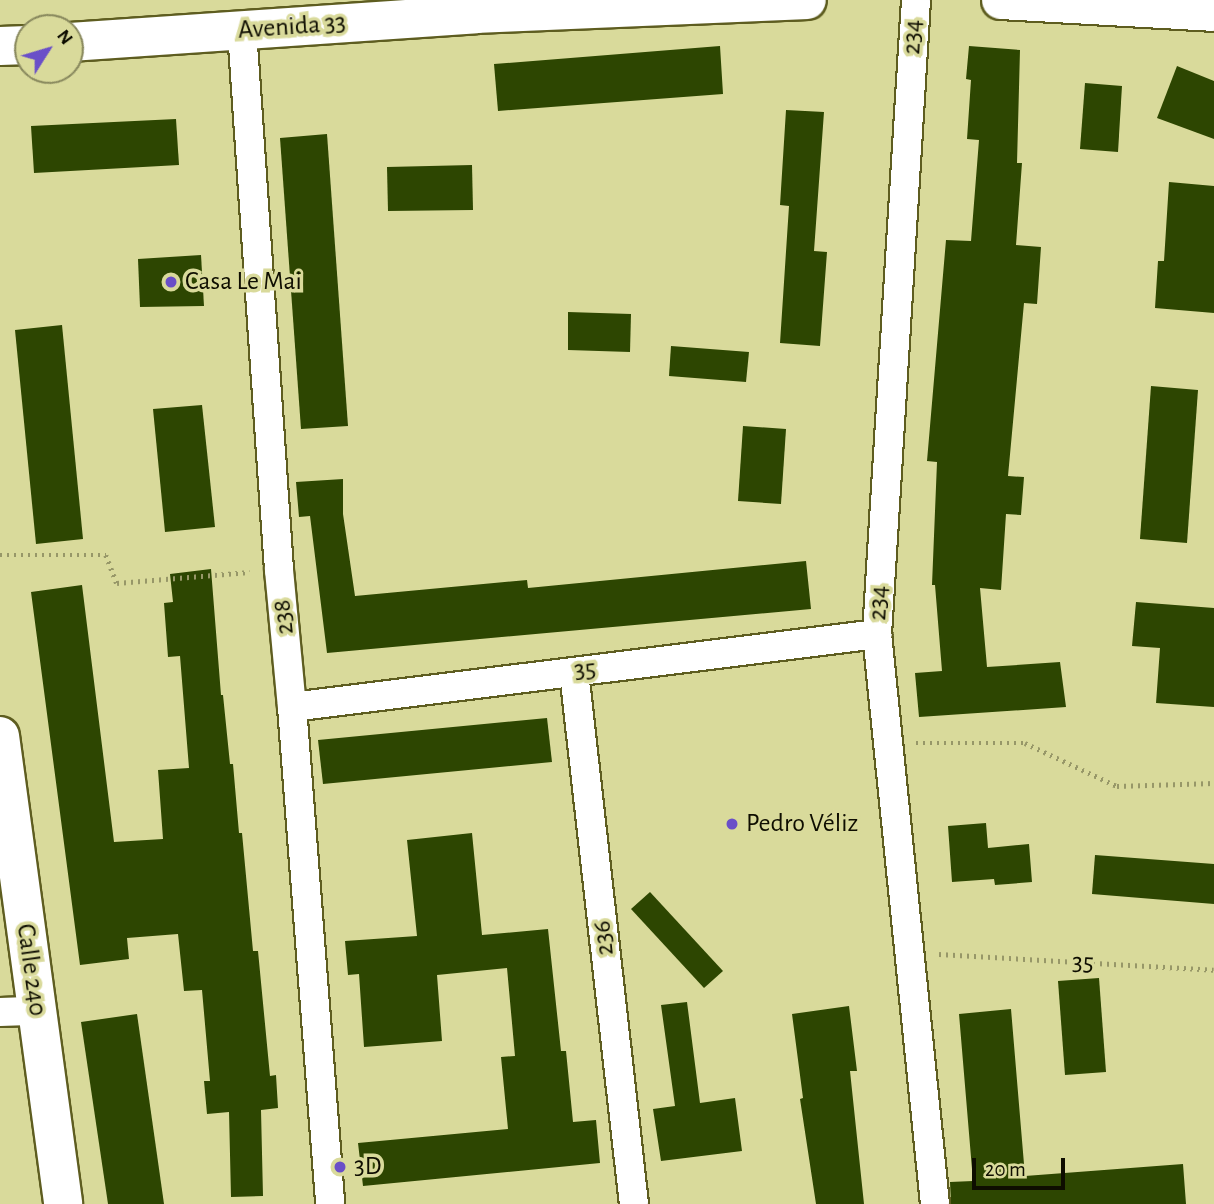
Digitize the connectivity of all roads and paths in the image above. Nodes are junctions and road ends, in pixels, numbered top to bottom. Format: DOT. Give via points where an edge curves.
graph roads {
  1 [pos="807,0"];
  2 [pos="916,0"];
  3 [pos="1001,0"];
  4 [pos="1214,12"];
  5 [pos="242,30"];
  6 [pos="84,41"];
  7 [pos="0,555"];
  8 [pos="279,570"];
  9 [pos="877,634"];
  10 [pos="574,671"];
  11 [pos="292,707"];
  12 [pos="888,743"];
  13 [pos="1,755"];
  14 [pos="1214,783"];
  15 [pos="911,952"];
  16 [pos="1214,970"];
  17 [pos="18,1011"];
  18 [pos="63,1204"];
  19 [pos="330,1204"];
  20 [pos="634,1204"];
  21 [pos="935,1204"];
  1 -- 5 [label="street, Avenida 33" via="476,14"];
  2 -- 9 [label="street, 234"];
  3 -- 4 [label="street"];
  5 -- 6 [label="street, Avenida 33"];
  5 -- 8 [label="street, 238"];
  7 -- 8 [label="path" via="106,555 117,583"];
  8 -- 11 [label="street, 238"];
  9 -- 10 [label="street, 35"];
  9 -- 12 [label="street, 234"];
  10 -- 11 [label="street, 35"];
  10 -- 20 [label="street, 236"];
  11 -- 19 [label="street, 238"];
  12 -- 14 [label="path" via="1025,743 1117,786"];
  12 -- 15 [label="street, 234"];
  13 -- 17 [label="street, Calle 240"];
  15 -- 16 [label="path, 35"];
  15 -- 21 [label="street, 234"];
  17 -- 18 [label="street, Calle 240"];
}
